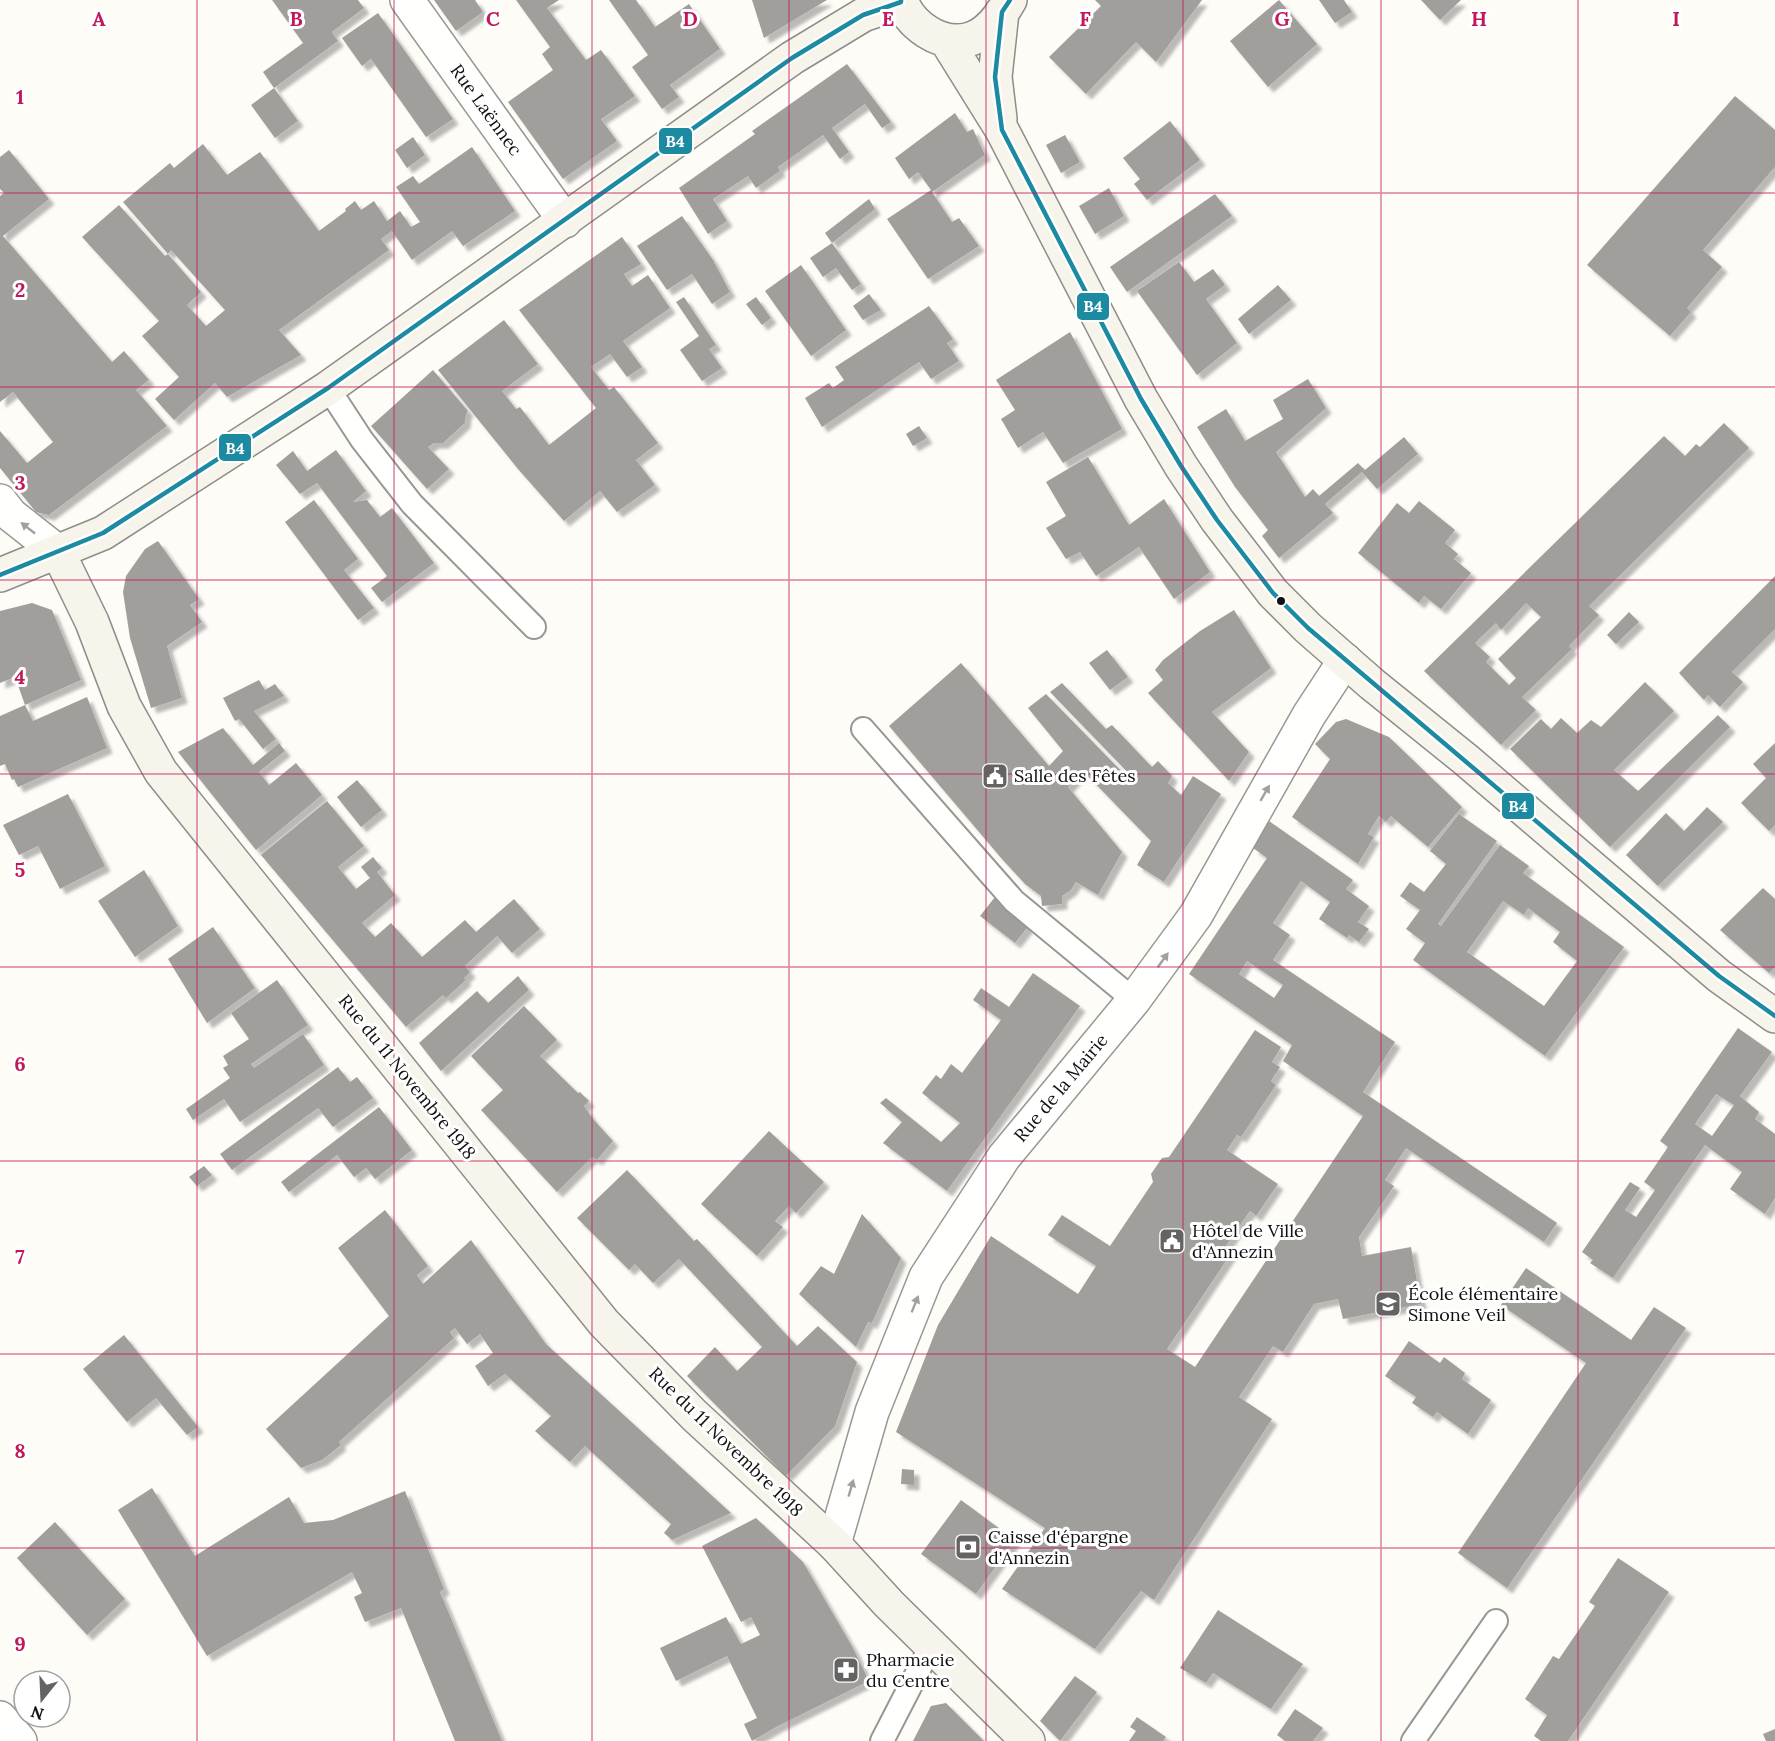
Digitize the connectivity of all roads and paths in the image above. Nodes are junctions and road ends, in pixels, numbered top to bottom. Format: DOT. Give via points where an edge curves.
graph roads {
  1 [pos="407,0"];
  2 [pos="901,1"];
  3 [pos="1006,6"];
  4 [pos="946,40"];
  5 [pos="1002,130"];
  6 [pos="565,221"];
  7 [pos="328,388"];
  8 [pos="0,501"];
  9 [pos="58,552"];
  10 [pos="0,575"];
  11 [pos="534,627"];
  12 [pos="1345,660"];
  13 [pos="863,729"];
  14 [pos="1134,1000"];
  15 [pos="1772,1008"];
  16 [pos="834,1544"];
  17 [pos="1496,1621"];
  18 [pos="931,1646"];
  19 [pos="0,1718"];
  20 [pos="20,1741"];
  21 [pos="882,1741"];
  22 [pos="1028,1741"];
  23 [pos="1413,1741"];
  1 -- 6 [label="street, Rue Laënnec"];
  2 -- 4 [label="street" via="919,26"];
  2 -- 6 [label="street" via="862,15 792,58"];
  3 -- 4 [label="street" via="985,31 967,40"];
  3 -- 5 [label="street" via="995,77"];
  4 -- 5 [label="street"];
  5 -- 12 [label="street" via="1142,399 1181,465 1273,593"];
  6 -- 7 [label="street"];
  7 -- 9 [label="street" via="103,533"];
  7 -- 11 [label="lane" via="412,504"];
  9 -- 8 [label="street, one-way" via="11,515"];
  9 -- 10 [label="street"];
  9 -- 16 [label="street, Rue du 11 Novembre 1918" via="92,622 124,706 161,772 604,1323 694,1415"];
  14 -- 12 [label="street, Rue de la Mairie, one-way" via="1196,915"];
  12 -- 15 [label="street" via="1719,976"];
  13 -- 14 [label="lane" via="1014,901"];
  16 -- 14 [label="street, Rue de la Mairie, one-way" via="872,1412 926,1277 1004,1157"];
  16 -- 18 [label="street, Rue du 11 Novembre 1918"];
  17 -- 23 [label="lane"];
  18 -- 21 [label="lane"];
  18 -- 22 [label="street, Rue du 11 Novembre 1918"];
  19 -- 20 [label="street"];
}
